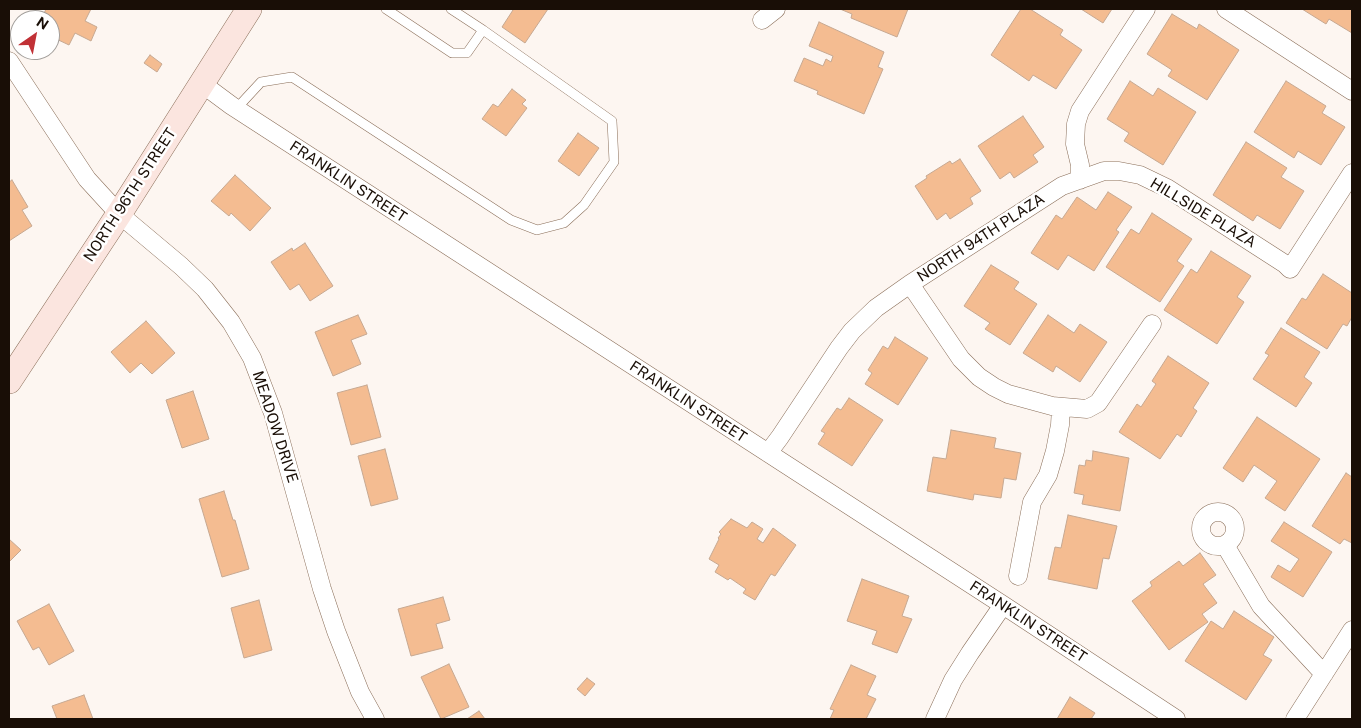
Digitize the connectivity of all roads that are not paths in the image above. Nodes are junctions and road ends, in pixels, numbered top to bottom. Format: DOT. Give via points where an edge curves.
graph roads {
  1 [pos="249,9"];
  2 [pos="386,9"];
  3 [pos="451,9"];
  4 [pos="776,9"];
  5 [pos="1146,9"];
  6 [pos="1226,9"];
  7 [pos="762,20"];
  8 [pos="482,30"];
  9 [pos="9,61"];
  10 [pos="201,84"];
  11 [pos="1352,91"];
  12 [pos="236,109"];
  13 [pos="1352,173"];
  14 [pos="1080,180"];
  15 [pos="119,214"];
  16 [pos="910,284"];
  17 [pos="1152,324"];
  18 [pos="9,381"];
  19 [pos="1061,407"];
  20 [pos="768,453"];
  21 [pos="1225,544"];
  22 [pos="1018,576"];
  23 [pos="1003,604"];
  24 [pos="1352,630"];
  25 [pos="1324,674"];
  26 [pos="375,719"];
  27 [pos="935,719"];
  28 [pos="1176,719"];
  29 [pos="1295,719"];
  1 -- 10 [label="street, NORTH 96TH STREET"];
  2 -- 8 [label="lane" via="452,54 467,53"];
  3 -- 8 [label="lane"];
  4 -- 7 [label="street"];
  5 -- 14 [label="street" via="1080,111 1075,144"];
  6 -- 11 [label="street"];
  8 -- 12 [label="lane" via="612,121 614,162 584,205 564,223 538,230 511,220 292,77 261,82"];
  9 -- 15 [label="street, MEADOW DRIVE" via="87,179"];
  10 -- 12 [label="street, FRANKLIN STREET"];
  10 -- 15 [label="street, NORTH 96TH STREET"];
  12 -- 20 [label="street, FRANKLIN STREET"];
  13 -- 14 [label="street, HILLSIDE PLAZA" via="1290,269 1167,188 1140,175 1104,171"];
  14 -- 16 [label="street, NORTH 94TH PLAZA" via="1062,186"];
  15 -- 18 [label="street, NORTH 96TH STREET"];
  15 -- 26 [label="street, MEADOW DRIVE" via="205,290 231,322 252,358 273,413 336,631 360,692"];
  16 -- 19 [label="street" via="961,359 979,377 1008,394"];
  16 -- 20 [label="street, NORTH 94TH PLAZA" via="876,308 852,331"];
  17 -- 19 [label="street" via="1098,403 1087,409"];
  19 -- 22 [label="street" via="1055,451 1048,475 1032,502"];
  20 -- 23 [label="street, FRANKLIN STREET"];
  21 -- 25 [label="street" via="1261,606"];
  23 -- 27 [label="street" via="953,680"];
  23 -- 28 [label="street, FRANKLIN STREET"];
  24 -- 25 [label="street"];
  25 -- 29 [label="street"];
}
